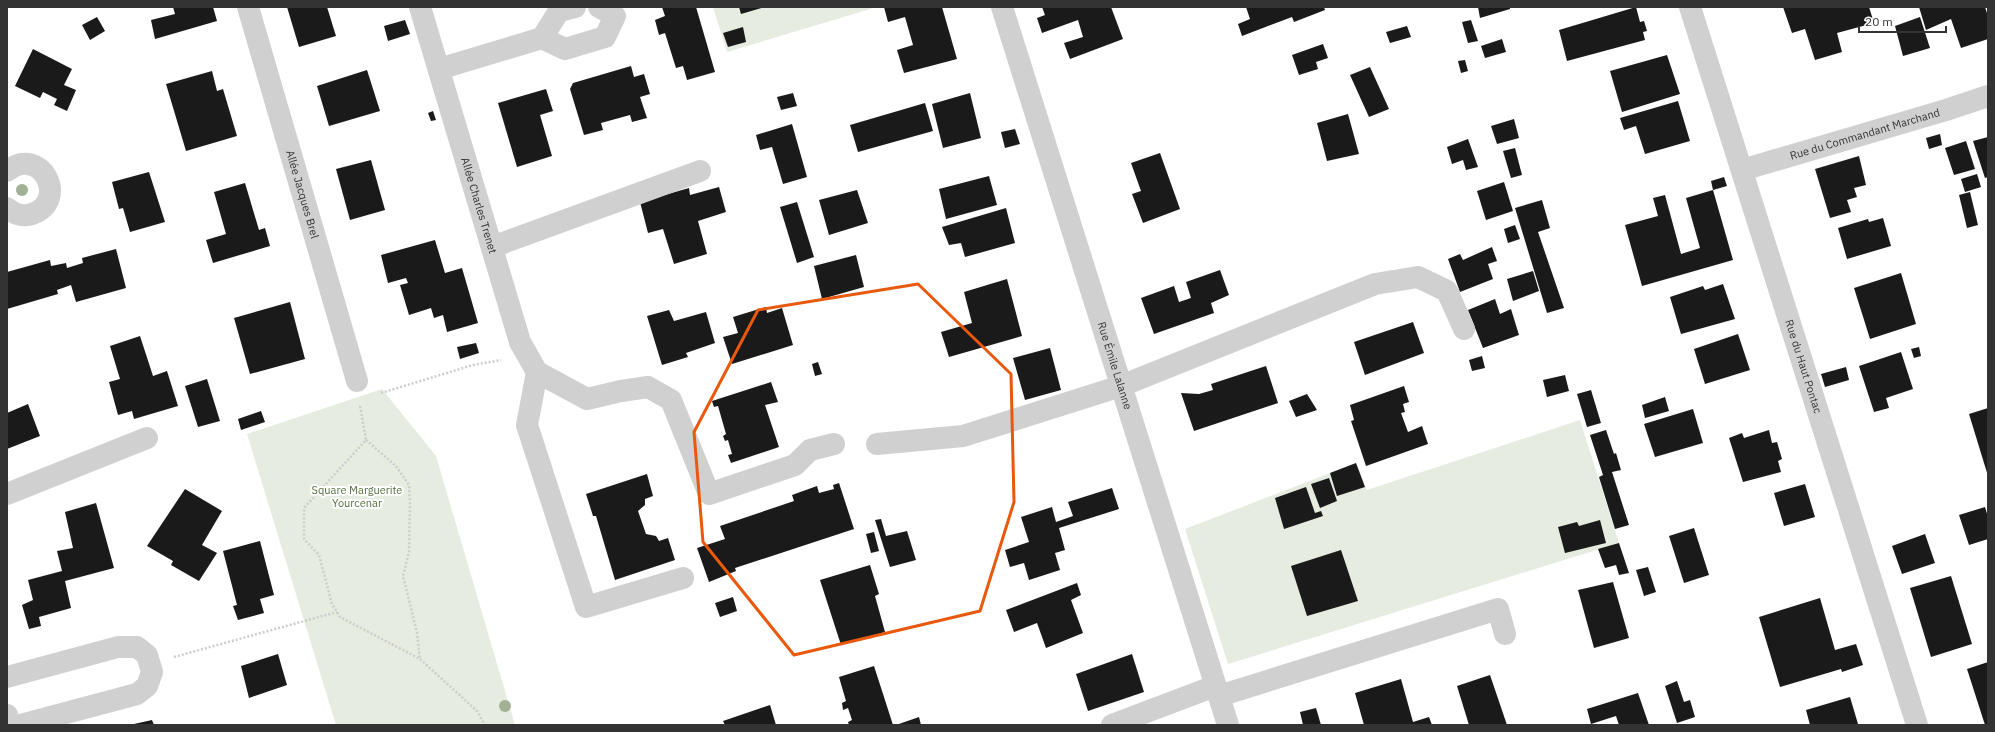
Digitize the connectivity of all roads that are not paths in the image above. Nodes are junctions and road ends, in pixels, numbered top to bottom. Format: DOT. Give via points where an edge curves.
graph roads {
  1 [pos="248,7"];
  2 [pos="420,7"];
  3 [pos="574,7"];
  4 [pos="599,7"];
  5 [pos="1002,7"];
  6 [pos="1690,7"];
  7 [pos="542,38"];
  8 [pos="439,70"];
  9 [pos="1988,96"];
  10 [pos="1742,170"];
  11 [pos="7,171"];
  12 [pos="700,171"];
  13 [pos="7,208"];
  14 [pos="492,247"];
  15 [pos="1464,329"];
  16 [pos="537,372"];
  17 [pos="1120,386"];
  18 [pos="358,390"];
  19 [pos="147,438"];
  20 [pos="834,444"];
  21 [pos="877,444"];
  22 [pos="7,494"];
  23 [pos="683,578"];
  24 [pos="1505,634"];
  25 [pos="7,677"];
  26 [pos="1217,691"];
  27 [pos="7,715"];
  28 [pos="10,725"];
  29 [pos="21,725"];
  30 [pos="1112,725"];
  31 [pos="1228,725"];
  32 [pos="1917,725"];
  1 -- 18 [label="street, Allée Jacques Brel"];
  2 -- 8 [label="street, Allée Charles Trenet"];
  3 -- 7 [label="street" via="559,11"];
  4 -- 7 [label="street" via="615,16 605,36 565,49"];
  5 -- 17 [label="street, Rue Émile Lalanne"];
  6 -- 10 [label="street, Rue du Haut Pontac"];
  7 -- 8 [label="street"];
  8 -- 14 [label="street, Allée Charles Trenet"];
  9 -- 10 [label="street, Rue du Commandant Marchand"];
  10 -- 32 [label="street, Rue du Haut Pontac"];
  11 -- 13 [label="street" via="24,164 33,165 47,176 51,192 44,207 30,215 14,213"];
  12 -- 14 [label="street"];
  14 -- 16 [label="street, Allée Charles Trenet" via="523,347"];
  15 -- 17 [label="street" via="1447,291 1418,277 1375,284"];
  16 -- 20 [label="street" via="587,399 648,387 671,400 709,494 795,465 810,450"];
  16 -- 23 [label="street" via="527,425 586,607"];
  17 -- 21 [label="street" via="963,436"];
  17 -- 26 [label="street, Rue Émile Lalanne"];
  19 -- 22 [label="street"];
  24 -- 26 [label="street" via="1498,610"];
  25 -- 29 [label="street" via="118,647 137,647 147,656 152,672 147,686 137,694"];
  26 -- 30 [label="street"];
  26 -- 31 [label="street, Rue Émile Lalanne"];
  27 -- 28 [label="street"];
}
